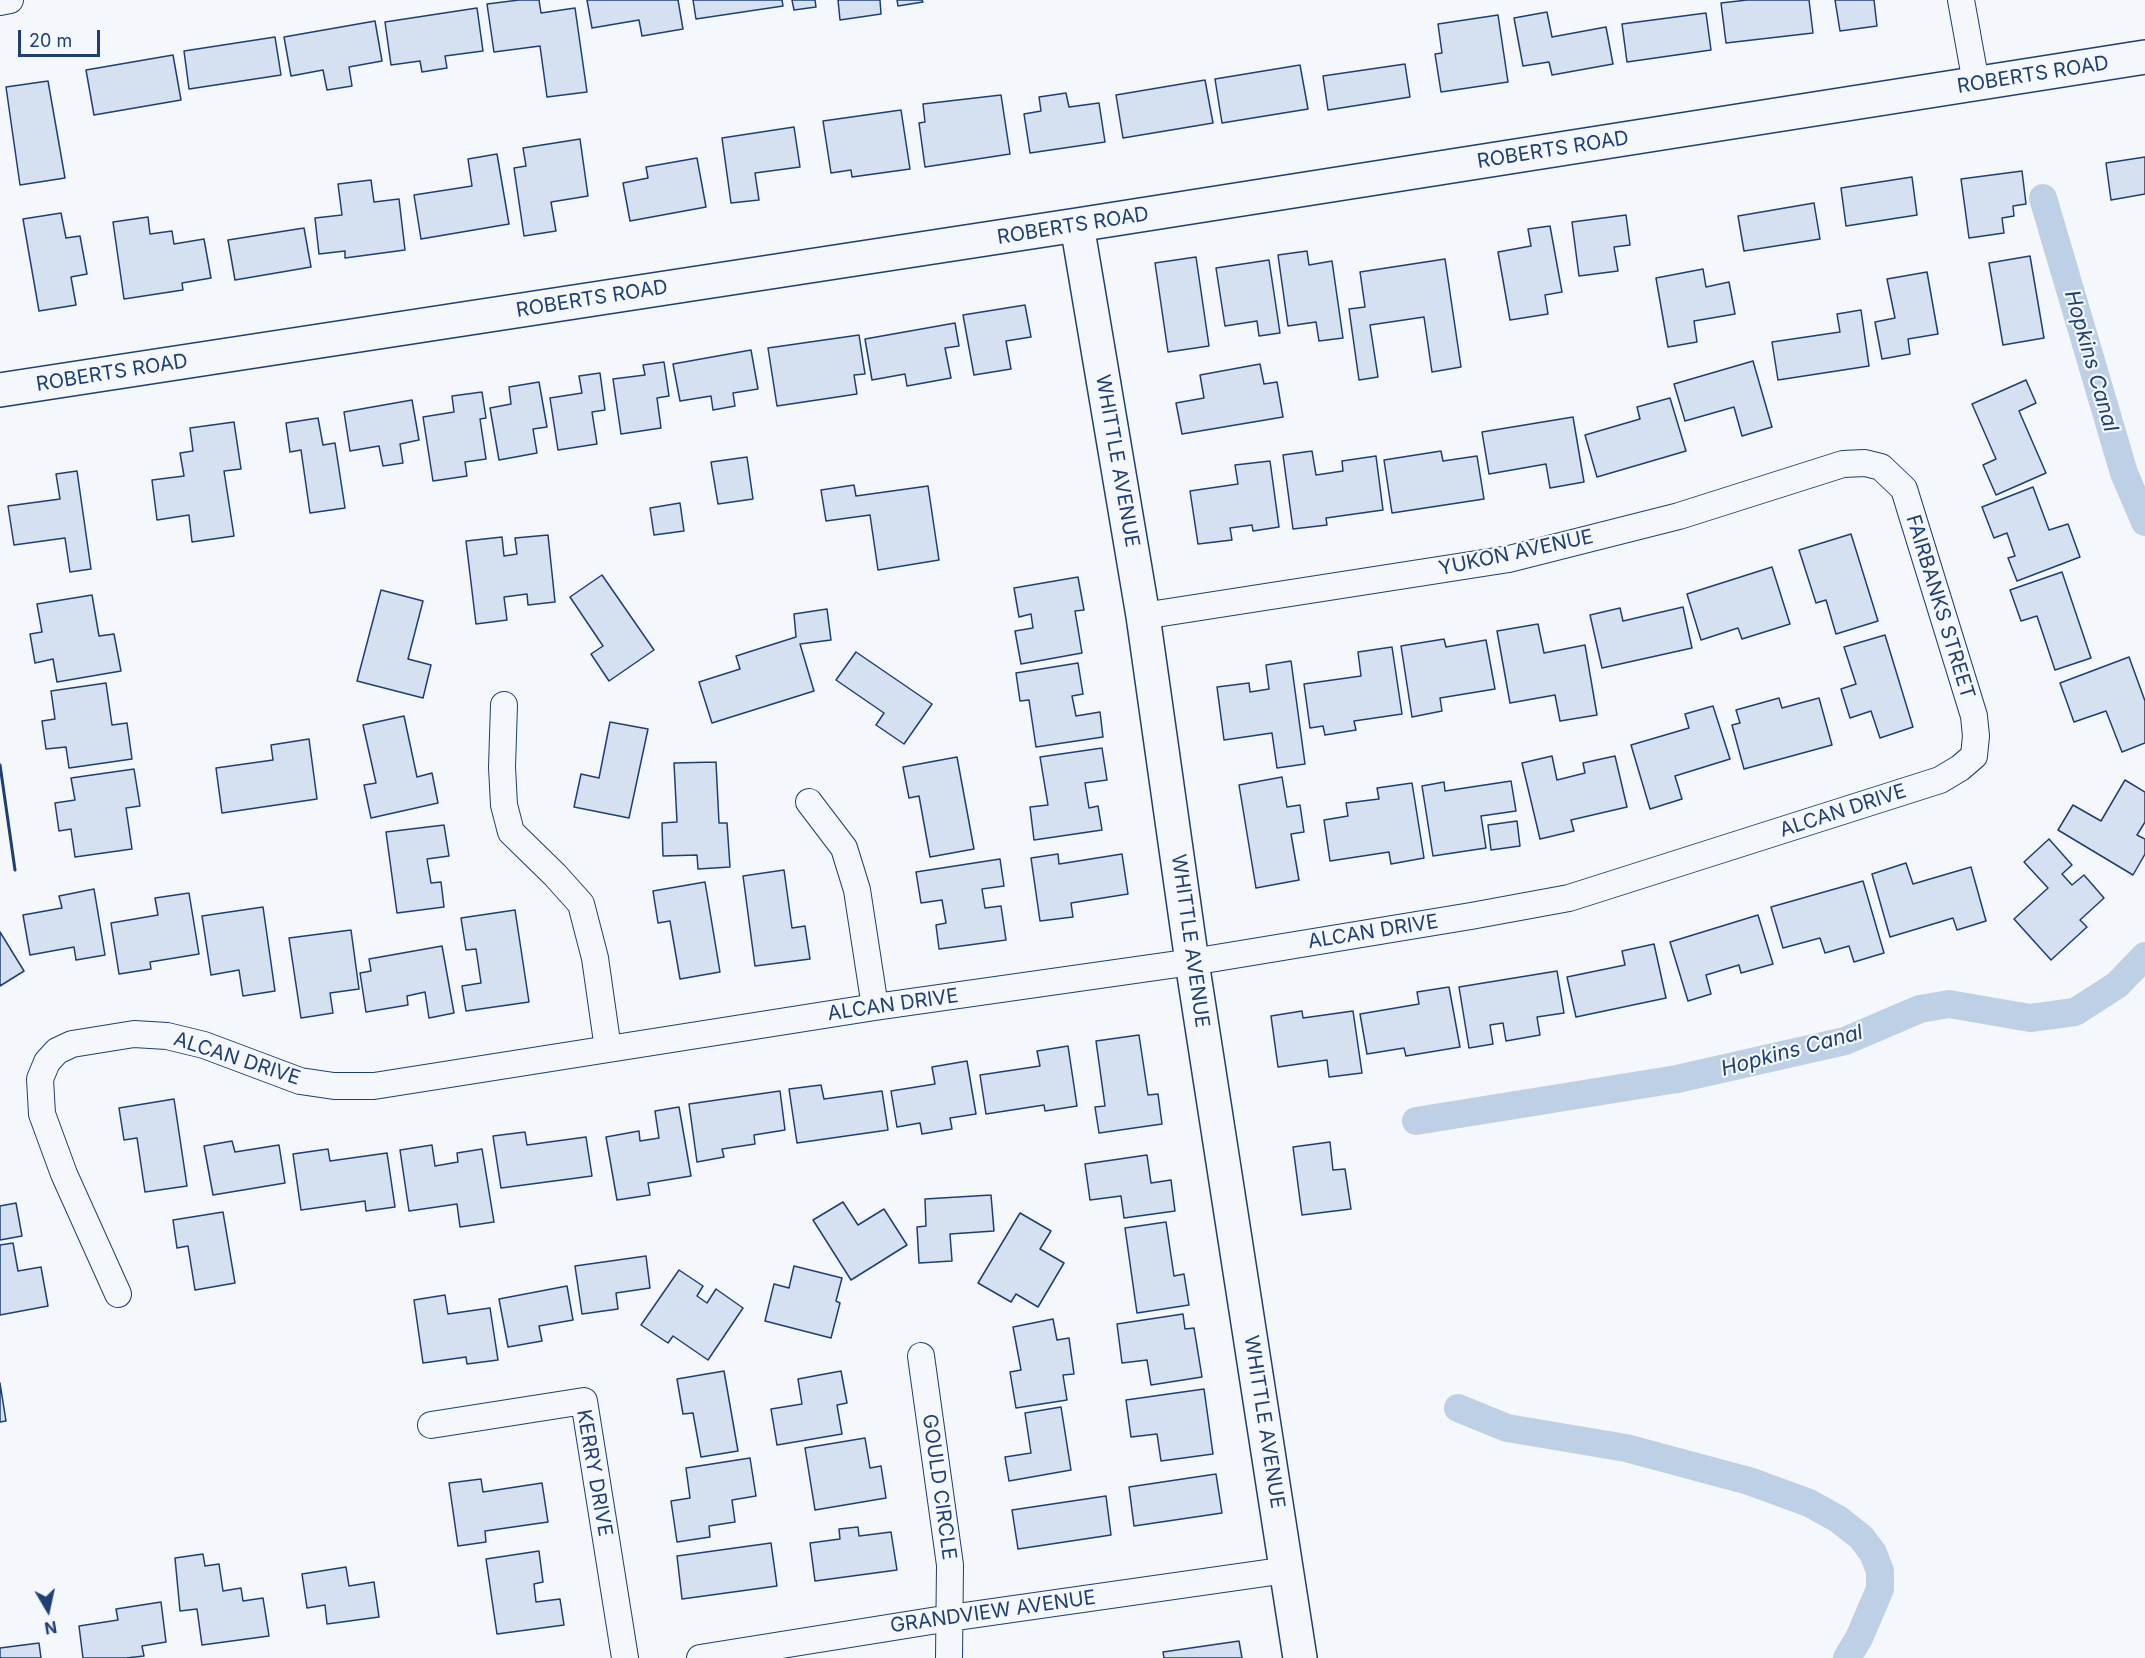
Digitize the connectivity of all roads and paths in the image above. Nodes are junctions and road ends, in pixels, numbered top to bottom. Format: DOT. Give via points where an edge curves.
graph roads {
  1 [pos="10,0"];
  2 [pos="1961,0"];
  3 [pos="0,2"];
  4 [pos="2145,57"];
  5 [pos="1976,83"];
  6 [pos="1077,225"];
  7 [pos="0,390"];
  8 [pos="1881,467"];
  9 [pos="1143,616"];
  10 [pos="504,705"];
  11 [pos="1974,756"];
  12 [pos="809,802"];
  13 [pos="1192,962"];
  14 [pos="875,1007"];
  15 [pos="608,1049"];
  16 [pos="118,1294"];
  17 [pos="921,1356"];
  18 [pos="431,1425"];
  19 [pos="1287,1570"];
  20 [pos="950,1618"];
  21 [pos="625,1658"];
  22 [pos="700,1658"];
  23 [pos="949,1658"];
  24 [pos="1300,1658"];
  1 -- 3 [label="street"];
  2 -- 5 [label="street"];
  4 -- 5 [label="street, ROBERTS ROAD"];
  5 -- 6 [label="street, ROBERTS ROAD"];
  6 -- 7 [label="street, ROBERTS ROAD"];
  6 -- 9 [label="street, WHITTLE AVENUE"];
  8 -- 9 [label="street, YUKON AVENUE" via="1843,464 1679,516 1509,559"];
  8 -- 11 [label="street, FAIRBANKS STREET" via="1904,489 1974,716"];
  9 -- 13 [label="street, WHITTLE AVENUE"];
  10 -- 15 [label="street" via="504,805 511,832 581,904 595,958"];
  11 -- 13 [label="street, ALCAN DRIVE" via="1940,780 1569,898"];
  12 -- 14 [label="street" via="844,848 857,890"];
  13 -- 14 [label="street, ALCAN DRIVE"];
  13 -- 19 [label="street, WHITTLE AVENUE"];
  14 -- 15 [label="street, ALCAN DRIVE"];
  15 -- 16 [label="street, ALCAN DRIVE" via="374,1086 300,1081 204,1045 167,1036 134,1034 102,1038 57,1051 40,1079 42,1114 63,1174"];
  17 -- 20 [label="street, GOULD CIRCLE" via="950,1565"];
  18 -- 21 [label="street, KERRY DRIVE" via="584,1401"];
  19 -- 20 [label="street, GRANDVIEW AVENUE"];
  19 -- 24 [label="street, WHITTLE AVENUE"];
  20 -- 22 [label="street, GRANDVIEW AVENUE"];
  20 -- 23 [label="street, GOULD CIRCLE"];
}
